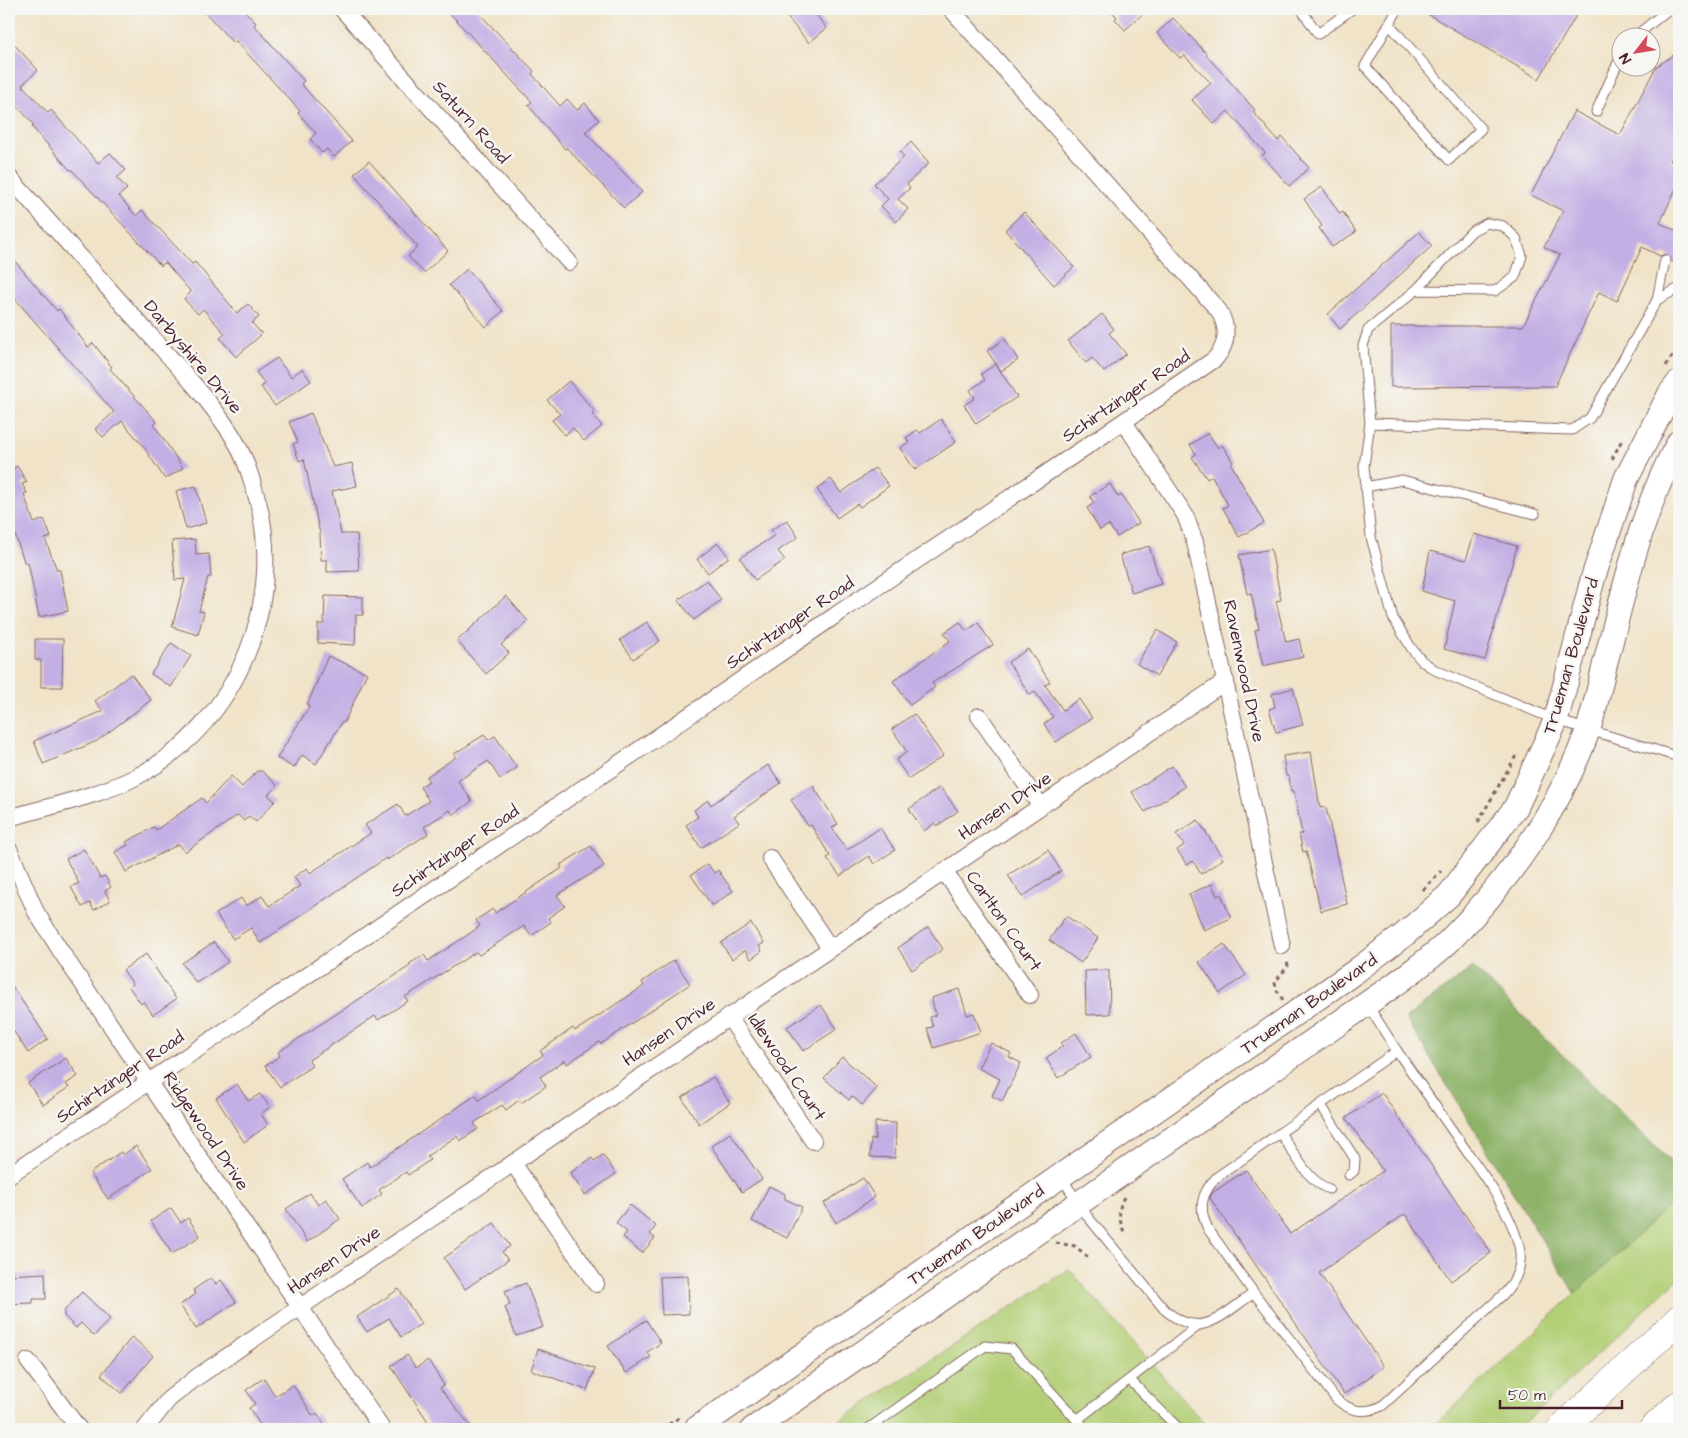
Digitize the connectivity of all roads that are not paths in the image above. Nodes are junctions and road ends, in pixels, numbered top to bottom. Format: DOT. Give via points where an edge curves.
graph roads {
  1 [pos="342,9"];
  2 [pos="950,9"];
  3 [pos="1301,9"];
  4 [pos="1352,9"];
  5 [pos="1398,9"];
  6 [pos="1669,9"];
  7 [pos="1389,24"];
  8 [pos="1645,28"];
  9 [pos="1611,78"];
  10 [pos="1596,112"];
  11 [pos="9,177"];
  12 [pos="1664,260"];
  13 [pos="569,262"];
  14 [pos="1679,288"];
  15 [pos="1416,290"];
  16 [pos="1657,300"];
  17 [pos="1672,376"];
  18 [pos="1124,422"];
  19 [pos="1370,423"];
  20 [pos="1679,442"];
  21 [pos="1365,487"];
  22 [pos="1535,514"];
  23 [pos="1226,681"];
  24 [pos="980,716"];
  25 [pos="1556,720"];
  26 [pos="1588,729"];
  27 [pos="1679,757"];
  28 [pos="1040,805"];
  29 [pos="9,818"];
  30 [pos="9,849"];
  31 [pos="770,858"];
  32 [pos="944,871"];
  33 [pos="1282,946"];
  34 [pos="830,948"];
  35 [pos="1030,995"];
  36 [pos="1367,1004"];
  37 [pos="728,1016"];
  38 [pos="1397,1051"];
  39 [pos="150,1082"];
  40 [pos="1321,1105"];
  41 [pos="1280,1133"];
  42 [pos="813,1141"];
  43 [pos="513,1163"];
  44 [pos="9,1175"];
  45 [pos="1348,1175"];
  46 [pos="1061,1177"];
  47 [pos="1329,1188"];
  48 [pos="1078,1202"];
  49 [pos="596,1284"];
  50 [pos="1254,1293"];
  51 [pos="300,1307"];
  52 [pos="1679,1318"];
  53 [pos="1198,1326"];
  54 [pos="28,1361"];
  55 [pos="1130,1380"];
  56 [pos="1679,1405"];
  57 [pos="1077,1420"];
  58 [pos="691,1421"];
  59 [pos="79,1429"];
  60 [pos="145,1429"];
  61 [pos="382,1429"];
  62 [pos="753,1429"];
  63 [pos="868,1429"];
  64 [pos="1086,1429"];
  65 [pos="1179,1429"];
  66 [pos="1561,1429"];
  67 [pos="1653,1429"];
  1 -- 13 [label="street, Saturn Road"];
  2 -- 18 [label="street, Schirtzinger Road" via="1166,250 1223,319 1225,345 1215,359"];
  3 -- 4 [label="lane" via="1318,34"];
  5 -- 7 [label="lane"];
  6 -- 8 [label="lane"];
  7 -- 7 [label="lane" via="1365,66 1449,160 1481,129"];
  9 -- 10 [label="lane"];
  11 -- 29 [label="street, Darbyshire Drive" via="193,383 233,436 247,464 258,499 266,562 257,628 246,658 230,689 192,736 134,778 108,789"];
  12 -- 16 [label="lane"];
  14 -- 16 [label="lane"];
  15 -- 15 [label="lane" via="1472,231 1487,224 1503,226 1516,238 1522,256 1515,278 1495,291"];
  15 -- 19 [label="lane" via="1368,330 1363,346"];
  16 -- 19 [label="lane" via="1590,418 1572,430"];
  17 -- 25 [label="main road, Trueman Boulevard" via="1670,394 1626,479 1593,578"];
  18 -- 23 [label="street, Ravenwood Drive" via="1188,524 1202,566"];
  18 -- 39 [label="street, Schirtzinger Road"];
  19 -- 21 [label="lane" via="1364,466"];
  20 -- 26 [label="main road, Trueman Boulevard" via="1656,488 1639,536"];
  21 -- 22 [label="lane" via="1402,480"];
  21 -- 25 [label="lane" via="1371,537 1393,618 1412,649 1435,670"];
  23 -- 28 [label="street, Hansen Drive"];
  23 -- 33 [label="street, Ravenwood Drive"];
  24 -- 28 [label="street"];
  25 -- 26 [label="lane"];
  25 -- 46 [label="main road, Trueman Boulevard" via="1516,807 1449,895 1405,934 1287,1002"];
  26 -- 27 [label="lane"];
  26 -- 36 [label="main road, Trueman Boulevard" via="1544,822 1508,873 1448,942"];
  28 -- 32 [label="street, Hansen Drive"];
  30 -- 39 [label="street, Ridgewood Drive" via="36,912"];
  31 -- 34 [label="street"];
  32 -- 34 [label="street, Hansen Drive"];
  32 -- 35 [label="street, Carlton Court"];
  34 -- 37 [label="street, Hansen Drive"];
  36 -- 38 [label="lane"];
  36 -- 48 [label="main road, Trueman Boulevard"];
  37 -- 42 [label="street, Idlewood Court"];
  37 -- 43 [label="street, Hansen Drive"];
  38 -- 40 [label="lane"];
  38 -- 50 [label="lane" via="1490,1185 1511,1224 1520,1262 1514,1282 1382,1406 1362,1412 1345,1407 1336,1399"];
  39 -- 44 [label="street, Schirtzinger Road"];
  39 -- 51 [label="street, Ridgewood Drive"];
  40 -- 41 [label="lane"];
  40 -- 45 [label="lane" via="1355,1159 1354,1171"];
  41 -- 47 [label="lane" via="1313,1179 1320,1186"];
  41 -- 50 [label="lane" via="1217,1177 1207,1186 1202,1198 1203,1218 1208,1229"];
  43 -- 49 [label="street"];
  43 -- 51 [label="street, Hansen Drive"];
  46 -- 48 [label="lane"];
  46 -- 58 [label="main road, Trueman Boulevard"];
  48 -- 53 [label="lane" via="1164,1309 1186,1324"];
  48 -- 62 [label="main road, Trueman Boulevard"];
  50 -- 53 [label="lane" via="1210,1322"];
  51 -- 60 [label="street, Hansen Drive" via="169,1399"];
  51 -- 61 [label="street, Ridgewood Drive"];
  52 -- 66 [label="highway"];
  53 -- 55 [label="lane"];
  54 -- 59 [label="street"];
  55 -- 57 [label="lane"];
  55 -- 65 [label="lane"];
  56 -- 67 [label="highway"];
  57 -- 63 [label="lane" via="1012,1349 985,1346"];
  57 -- 64 [label="lane"];
}
